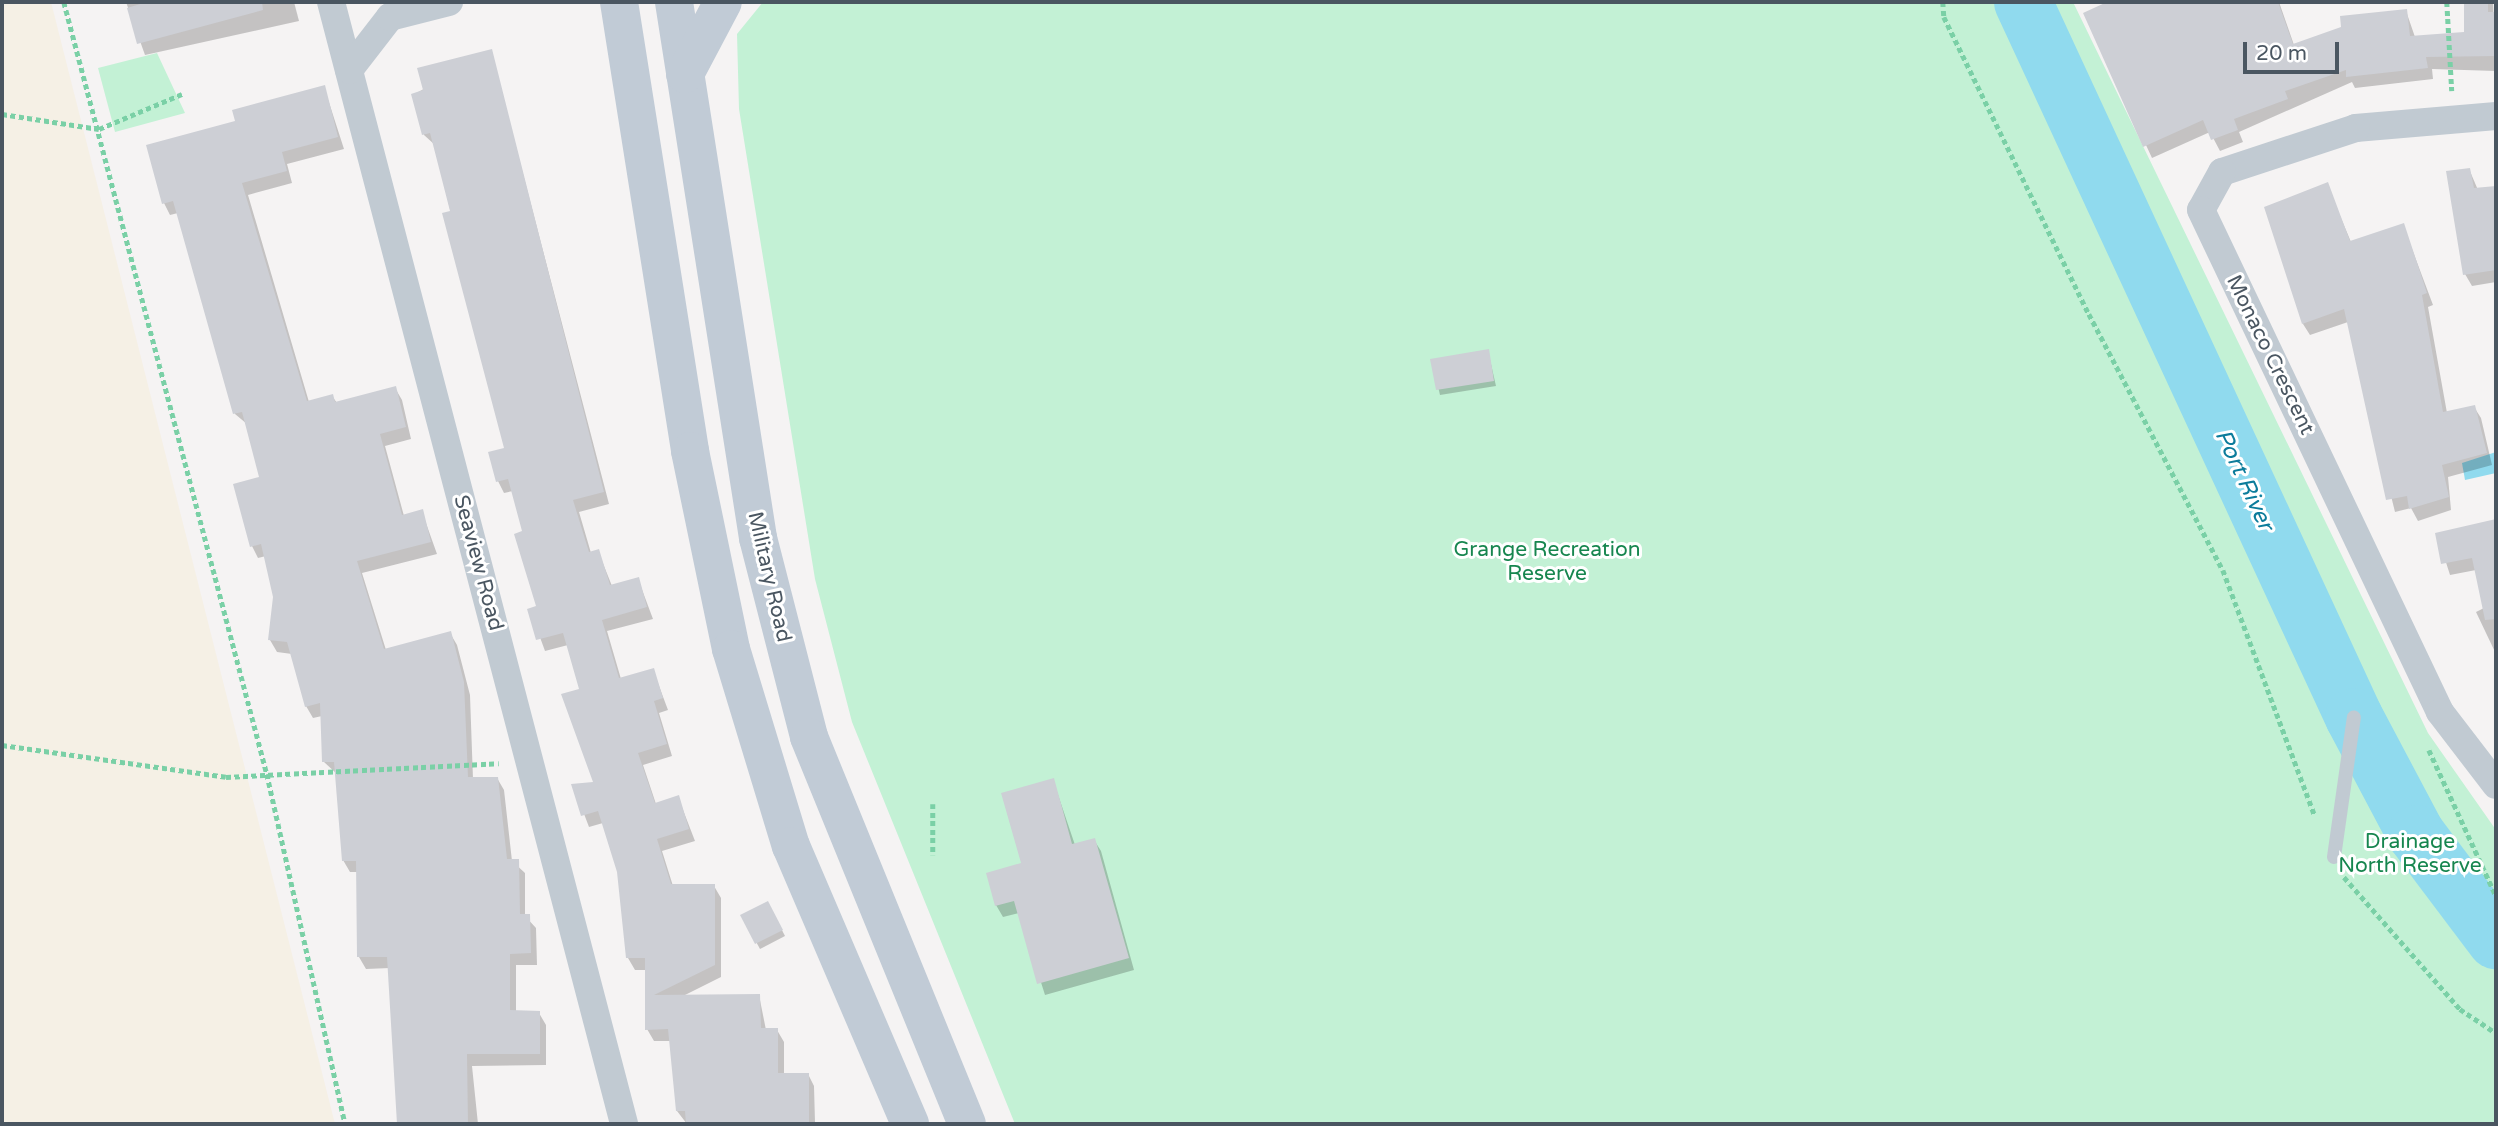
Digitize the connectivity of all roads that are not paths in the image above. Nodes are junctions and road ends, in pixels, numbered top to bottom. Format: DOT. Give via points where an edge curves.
graph roads {
  1 [pos="331,2"];
  2 [pos="449,2"];
  3 [pos="619,2"];
  4 [pos="642,2"];
  5 [pos="674,2"];
  6 [pos="723,2"];
  7 [pos="629,53"];
  8 [pos="349,70"];
  9 [pos="685,75"];
  10 [pos="2496,116"];
  11 [pos="2354,717"];
  12 [pos="2496,785"];
  13 [pos="2334,857"];
  14 [pos="624,1124"];
  15 [pos="910,1124"];
  16 [pos="967,1124"];
  1 -- 8 [label="street, Seaview Road"];
  2 -- 8 [label="street" via="390,17"];
  3 -- 7 [label="main road"];
  4 -- 7 [label="main road"];
  5 -- 9 [label="main road, Military Road"];
  6 -- 9 [label="main road"];
  7 -- 15 [label="main road" via="690,451 730,649 791,846"];
  8 -- 14 [label="street, Seaview Road"];
  9 -- 16 [label="main road, Military Road" via="758,538 809,737"];
  10 -- 12 [label="street, Monaco Crescent" via="2453,116 2356,128 2222,172 2201,210 2440,712"];
  11 -- 13 [label="lane"];
}
